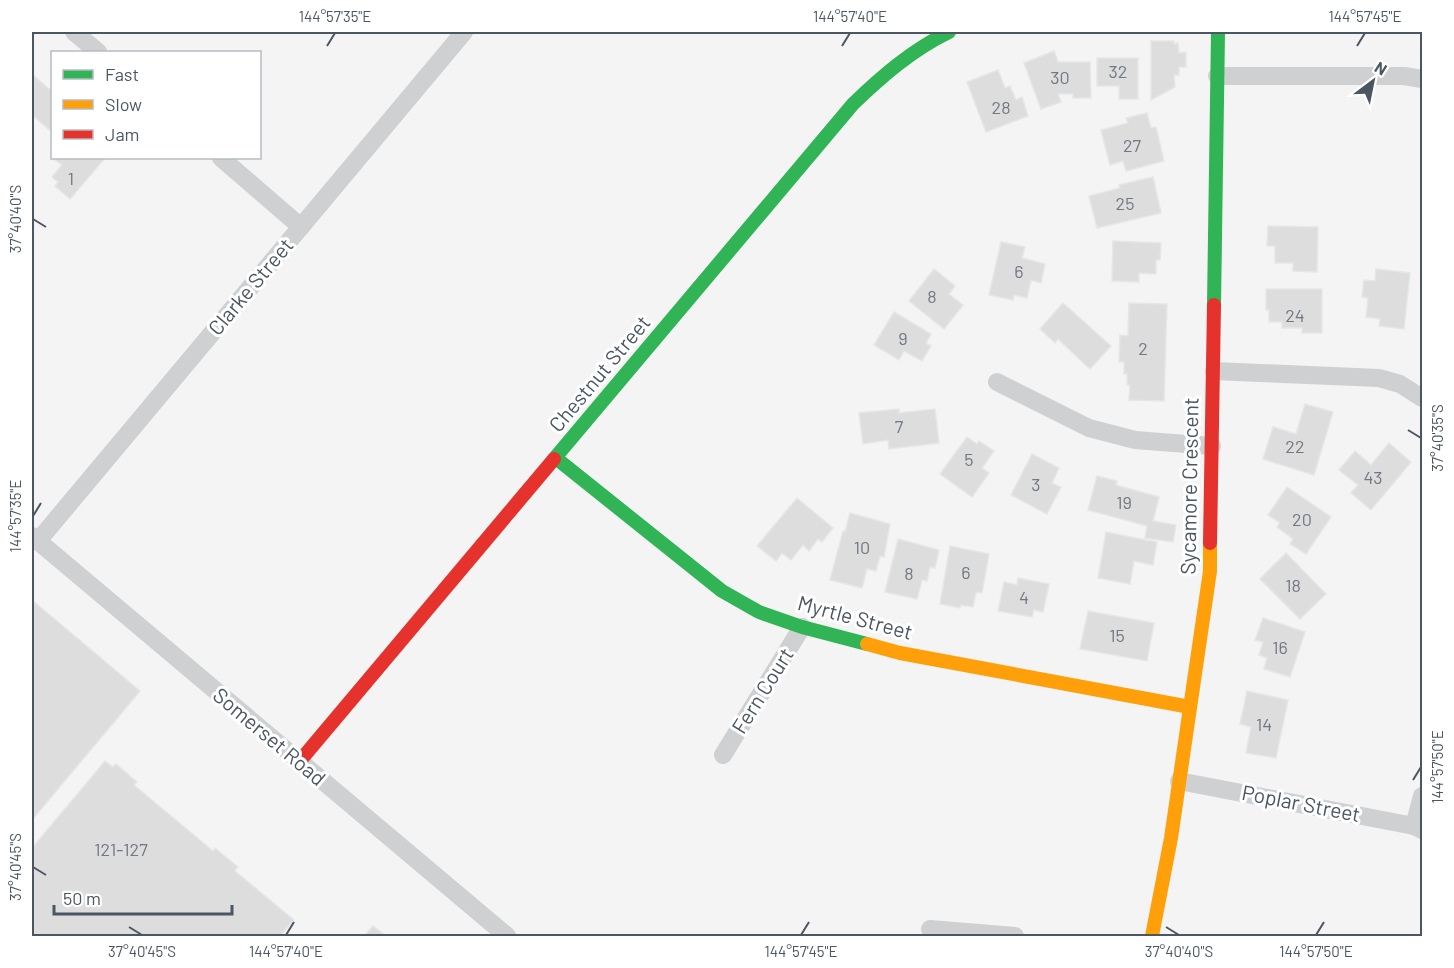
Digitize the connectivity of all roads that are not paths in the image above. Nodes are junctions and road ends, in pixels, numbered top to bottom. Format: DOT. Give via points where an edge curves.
graph roads {
  1 [pos="74,32"];
  2 [pos="464,32"];
  3 [pos="949,32"];
  4 [pos="1218,32"];
  5 [pos="97,51"];
  6 [pos="1217,76"];
  7 [pos="1422,79"];
  8 [pos="222,159"];
  9 [pos="302,227"];
  10 [pos="1214,371"];
  11 [pos="997,382"];
  12 [pos="1422,398"];
  13 [pos="1212,446"];
  14 [pos="557,459"];
  15 [pos="34,538"];
  16 [pos="802,627"];
  17 [pos="1190,707"];
  18 [pos="723,755"];
  19 [pos="299,762"];
  20 [pos="1179,780"];
  21 [pos="1422,796"];
  22 [pos="1418,828"];
  23 [pos="930,929"];
  24 [pos="507,936"];
  25 [pos="1015,936"];
  26 [pos="1152,936"];
  1 -- 5 [label="street"];
  2 -- 9 [label="street, Clarke Street"];
  3 -- 14 [label="street, Chestnut Street" via="931,40 884,74 853,104"];
  4 -- 6 [label="street, Sycamore Crescent"];
  6 -- 7 [label="street"];
  6 -- 10 [label="street, Sycamore Crescent"];
  8 -- 9 [label="street"];
  9 -- 15 [label="street, Clarke Street"];
  10 -- 12 [label="street" via="1379,378 1400,384"];
  10 -- 13 [label="street, Sycamore Crescent"];
  11 -- 13 [label="street" via="1089,428 1135,440"];
  13 -- 17 [label="street, Sycamore Crescent" via="1210,571"];
  14 -- 16 [label="street, Myrtle Street" via="722,591 759,612"];
  14 -- 19 [label="street, Chestnut Street"];
  15 -- 19 [label="street, Somerset Road"];
  16 -- 17 [label="street, Myrtle Street" via="900,653"];
  16 -- 18 [label="street, Fern Court"];
  17 -- 20 [label="street, Sycamore Crescent"];
  19 -- 24 [label="street, Somerset Road"];
  20 -- 22 [label="street, Poplar Street"];
  20 -- 26 [label="street, Sycamore Crescent"];
  21 -- 22 [label="street"];
  23 -- 25 [label="street"];
}
